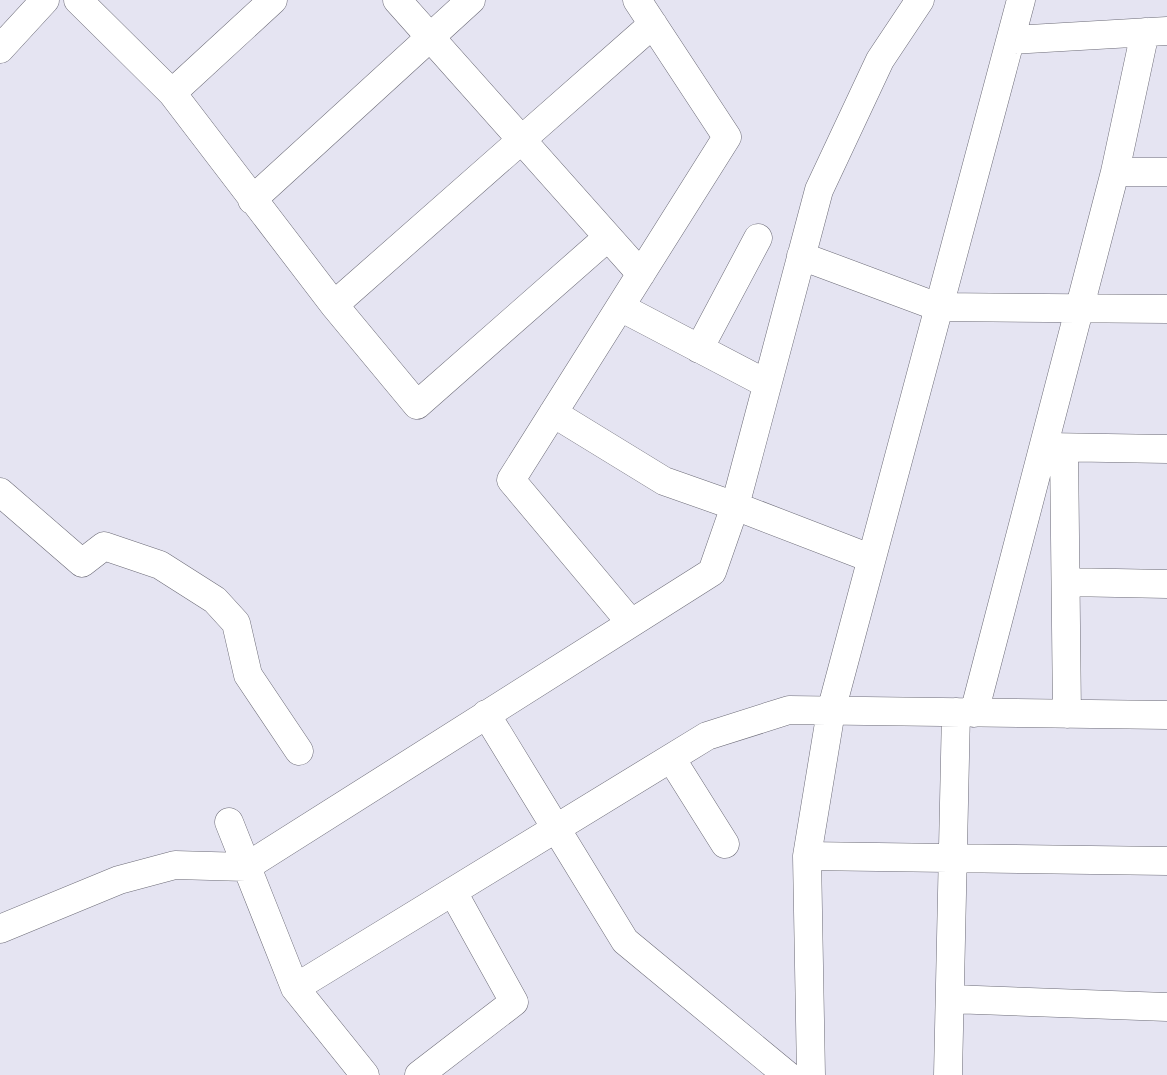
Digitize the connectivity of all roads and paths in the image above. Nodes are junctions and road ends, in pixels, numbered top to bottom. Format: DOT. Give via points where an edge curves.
graph roads {
  1 [pos="45,0"];
  2 [pos="78,0"];
  3 [pos="273,0"];
  4 [pos="397,0"];
  5 [pos="471,0"];
  6 [pos="637,0"];
  7 [pos="920,0"];
  8 [pos="1021,0"];
  9 [pos="653,24"];
  10 [pos="1156,32"];
  11 [pos="430,37"];
  12 [pos="3,40"];
  13 [pos="1011,40"];
  14 [pos="172,93"];
  15 [pos="521,139"];
  16 [pos="1115,172"];
  17 [pos="1167,172"];
  18 [pos="252,200"];
  19 [pos="608,237"];
  20 [pos="758,238"];
  21 [pos="801,256"];
  22 [pos="641,274"];
  23 [pos="334,306"];
  24 [pos="620,307"];
  25 [pos="938,307"];
  26 [pos="1080,307"];
  27 [pos="1167,309"];
  28 [pos="699,349"];
  29 [pos="767,384"];
  30 [pos="553,414"];
  31 [pos="1054,447"];
  32 [pos="1167,449"];
  33 [pos="0,492"];
  34 [pos="735,506"];
  35 [pos="870,558"];
  36 [pos="1066,582"];
  37 [pos="1167,584"];
  38 [pos="631,623"];
  39 [pos="831,711"];
  40 [pos="965,713"];
  41 [pos="486,714"];
  42 [pos="1067,714"];
  43 [pos="1167,715"];
  44 [pos="299,751"];
  45 [pos="671,758"];
  46 [pos="229,822"];
  47 [pos="557,828"];
  48 [pos="725,844"];
  49 [pos="807,856"];
  50 [pos="954,858"];
  51 [pos="1167,861"];
  52 [pos="246,867"];
  53 [pos="453,892"];
  54 [pos="0,930"];
  55 [pos="295,988"];
  56 [pos="950,1000"];
  57 [pos="1167,1007"];
  58 [pos="365,1075"];
  59 [pos="419,1075"];
  60 [pos="788,1075"];
  61 [pos="811,1075"];
  62 [pos="948,1075"];
  1 -- 12 [label="street"];
  2 -- 14 [label="street"];
  3 -- 14 [label="street"];
  4 -- 11 [label="street"];
  5 -- 11 [label="street"];
  6 -- 9 [label="street"];
  7 -- 21 [label="street" via="880,60 819,190"];
  8 -- 13 [label="street"];
  9 -- 15 [label="street"];
  9 -- 22 [label="street" via="727,137"];
  10 -- 13 [label="street"];
  10 -- 16 [label="street"];
  11 -- 15 [label="street"];
  11 -- 18 [label="street"];
  13 -- 25 [label="street"];
  14 -- 18 [label="street"];
  15 -- 19 [label="street"];
  15 -- 23 [label="street"];
  16 -- 17 [label="street"];
  16 -- 26 [label="street"];
  18 -- 23 [label="street"];
  19 -- 22 [label="street"];
  19 -- 23 [label="street" via="417,405"];
  20 -- 28 [label="street"];
  21 -- 25 [label="street"];
  21 -- 29 [label="street"];
  22 -- 24 [label="street"];
  24 -- 28 [label="street"];
  24 -- 30 [label="street"];
  25 -- 26 [label="street"];
  25 -- 35 [label="street"];
  26 -- 27 [label="street"];
  26 -- 31 [label="street"];
  28 -- 29 [label="street"];
  29 -- 34 [label="street"];
  30 -- 34 [label="street" via="664,481"];
  30 -- 38 [label="street" via="511,480"];
  31 -- 32 [label="street"];
  31 -- 36 [label="street"];
  31 -- 40 [label="street"];
  33 -- 44 [label="street" via="82,563 104,546 160,565 216,600 236,623 248,675"];
  34 -- 35 [label="street"];
  34 -- 38 [label="street" via="712,572"];
  35 -- 39 [label="street"];
  36 -- 37 [label="street"];
  36 -- 42 [label="street"];
  38 -- 41 [label="street"];
  39 -- 40 [label="street"];
  39 -- 45 [label="street" via="789,710 707,736"];
  39 -- 49 [label="street"];
  40 -- 42 [label="street"];
  40 -- 50 [label="street"];
  41 -- 47 [label="street"];
  41 -- 52 [label="street"];
  42 -- 43 [label="street"];
  45 -- 47 [label="street"];
  45 -- 48 [label="street"];
  46 -- 52 [label="street"];
  47 -- 53 [label="street"];
  47 -- 60 [label="street" via="625,941"];
  49 -- 50 [label="street"];
  49 -- 61 [label="street"];
  50 -- 51 [label="street"];
  50 -- 56 [label="street"];
  52 -- 54 [label="street" via="175,865 119,880"];
  52 -- 55 [label="street"];
  53 -- 55 [label="street"];
  53 -- 59 [label="street" via="514,1002"];
  55 -- 58 [label="street"];
  56 -- 57 [label="street"];
  56 -- 62 [label="street"];
}
